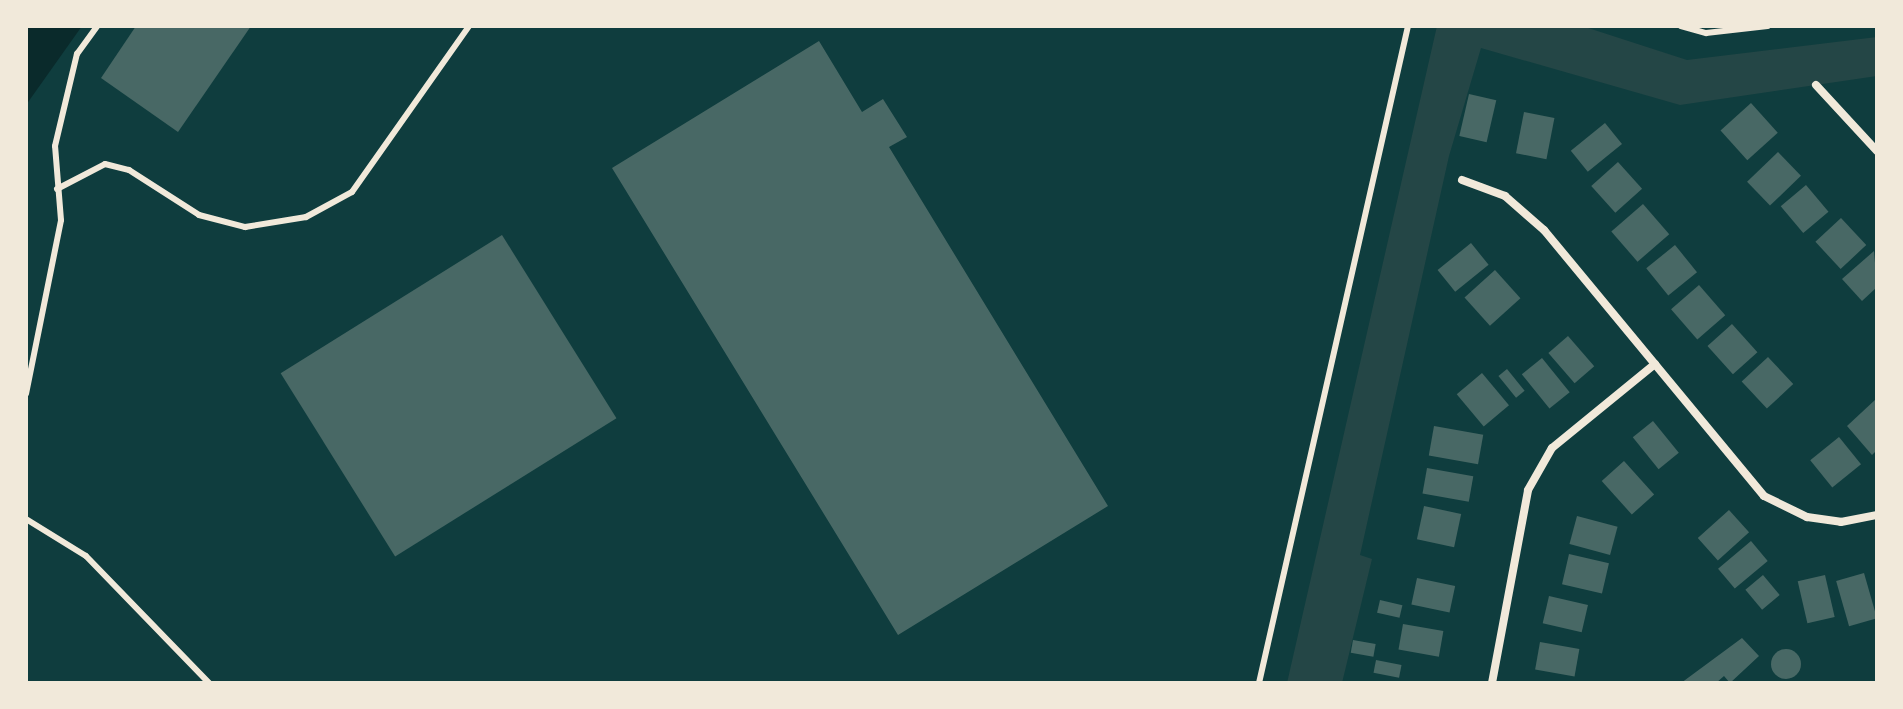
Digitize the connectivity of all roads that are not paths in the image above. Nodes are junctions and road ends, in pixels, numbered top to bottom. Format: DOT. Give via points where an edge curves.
graph roads {
  1 [pos="97,26"];
  2 [pos="469,26"];
  3 [pos="1408,26"];
  4 [pos="1681,26"];
  5 [pos="1768,26"];
  6 [pos="1816,85"];
  7 [pos="1877,151"];
  8 [pos="1462,180"];
  9 [pos="57,189"];
  10 [pos="1655,364"];
  11 [pos="26,394"];
  12 [pos="1877,515"];
  13 [pos="26,519"];
  14 [pos="209,683"];
  15 [pos="1259,683"];
  16 [pos="1492,683"];
  1 -- 9 [label="lane" via="70,76 55,146"];
  2 -- 9 [label="lane" via="352,192 306,217 261,227 199,215 129,170 105,164"];
  3 -- 15 [label="lane"];
  4 -- 5 [label="lane" via="1706,33"];
  6 -- 7 [label="street"];
  8 -- 10 [label="street" via="1505,196 1544,230"];
  9 -- 11 [label="lane" via="61,220"];
  10 -- 12 [label="street" via="1764,496 1807,517"];
  10 -- 16 [label="street" via="1552,448 1528,490"];
  13 -- 14 [label="lane" via="86,556"];
}
